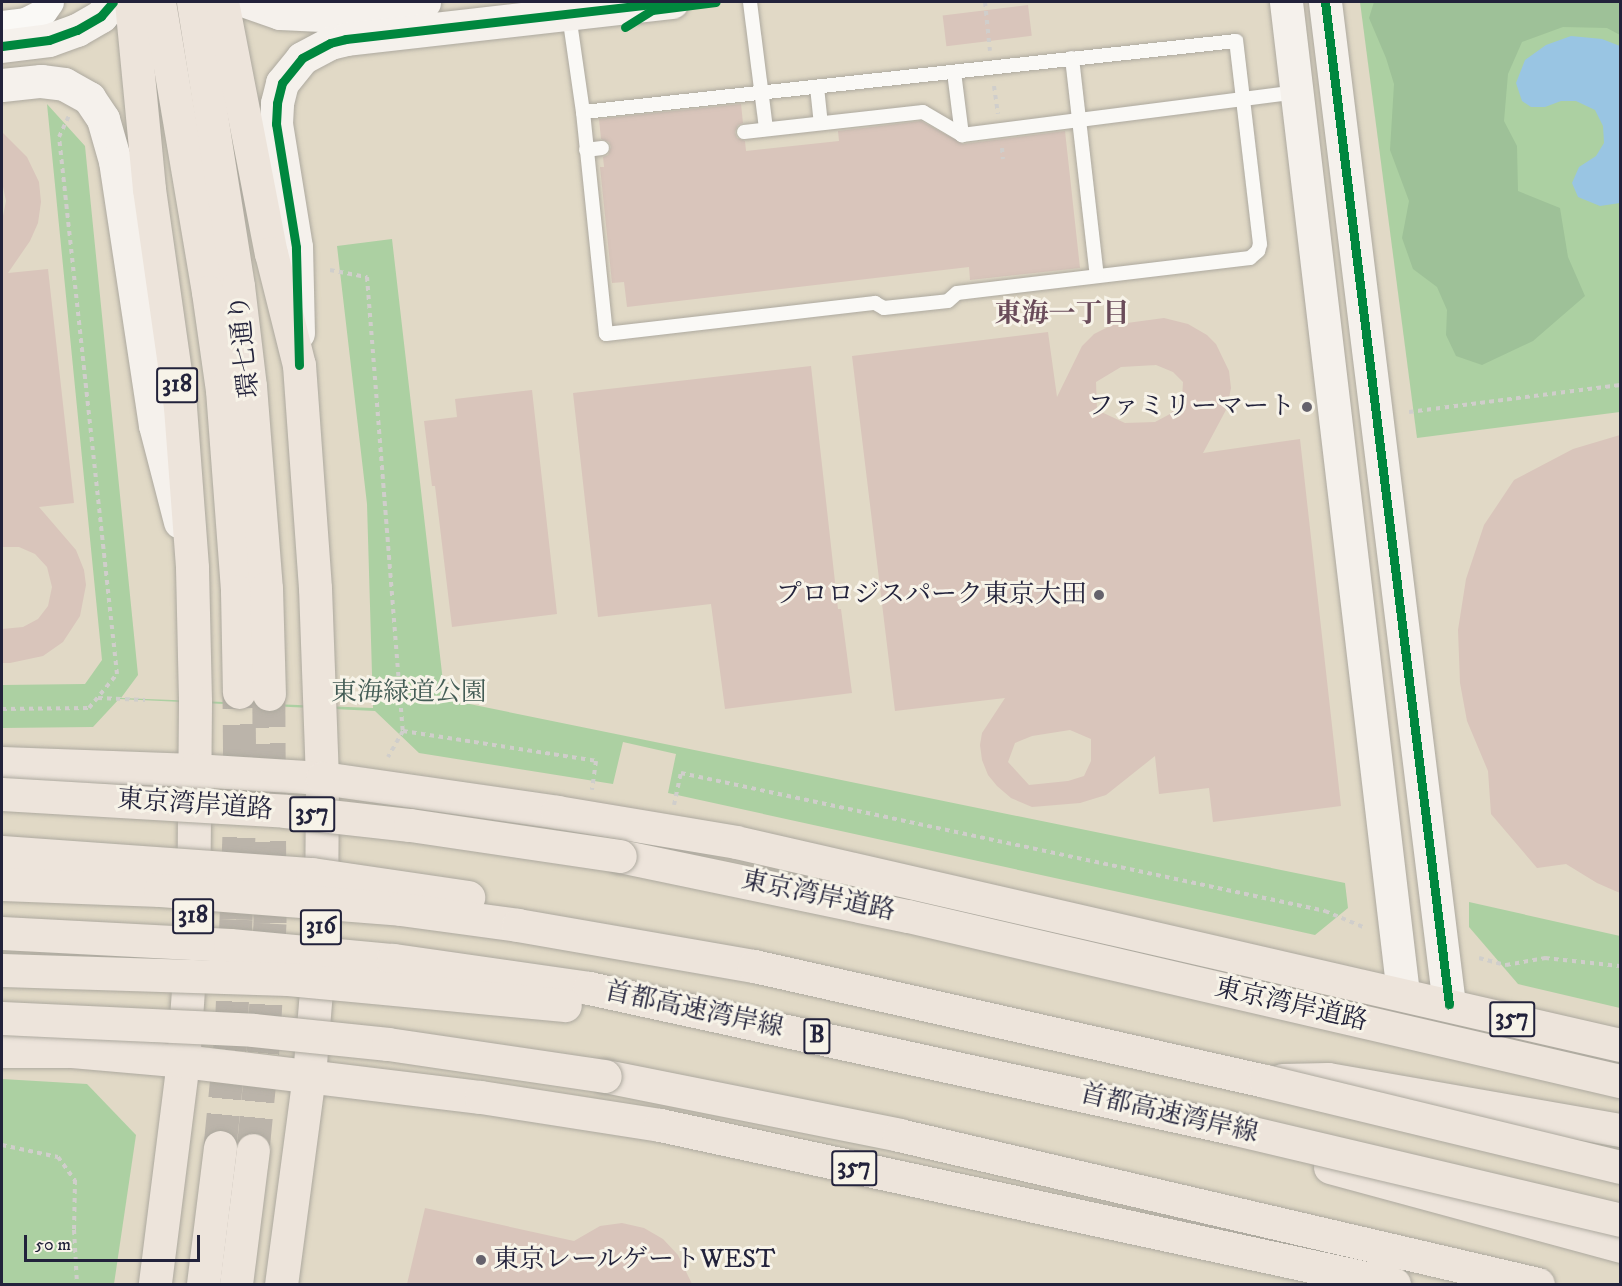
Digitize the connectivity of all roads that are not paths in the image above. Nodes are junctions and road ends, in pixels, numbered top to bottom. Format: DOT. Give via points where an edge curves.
graph roads {
  1 [pos="50,2"];
  2 [pos="113,2"];
  3 [pos="131,2"];
  4 [pos="159,2"];
  5 [pos="193,2"];
  6 [pos="222,2"];
  7 [pos="248,2"];
  8 [pos="424,2"];
  9 [pos="672,2"];
  10 [pos="750,2"];
  11 [pos="1286,2"];
  12 [pos="1325,2"];
  13 [pos="570,15"];
  14 [pos="2,24"];
  15 [pos="2,46"];
  16 [pos="1072,58"];
  17 [pos="954,72"];
  18 [pos="2,86"];
  19 [pos="817,87"];
  20 [pos="1297,92"];
  21 [pos="762,93"];
  22 [pos="1243,99"];
  23 [pos="583,111"];
  24 [pos="1079,121"];
  25 [pos="821,123"];
  26 [pos="766,129"];
  27 [pos="744,132"];
  28 [pos="962,135"];
  29 [pos="602,148"];
  30 [pos="586,150"];
  31 [pos="1097,276"];
  32 [pos="299,365"];
  33 [pos="192,567"];
  34 [pos="2,763"];
  35 [pos="194,770"];
  36 [pos="322,778"];
  37 [pos="2,794"];
  38 [pos="2,852"];
  39 [pos="2,884"];
  40 [pos="2,933"];
  41 [pos="754,966"];
  42 [pos="2,970"];
  43 [pos="1403,993"];
  44 [pos="1449,1004"];
  45 [pos="2,1018"];
  46 [pos="743,1020"];
  47 [pos="1620,1045"];
  48 [pos="2,1052"];
  49 [pos="183,1061"];
  50 [pos="309,1075"];
  51 [pos="1265,1081"];
  52 [pos="1620,1082"];
  53 [pos="1236,1129"];
  54 [pos="1620,1130"];
  55 [pos="220,1147"];
  56 [pos="252,1150"];
  57 [pos="1620,1167"];
  58 [pos="1620,1220"];
  59 [pos="1620,1246"];
  60 [pos="155,1284"];
  61 [pos="203,1284"];
  62 [pos="236,1284"];
  63 [pos="281,1284"];
  64 [pos="1394,1284"];
  65 [pos="1538,1284"];
  1 -- 14 [label="street" via="43,12"];
  2 -- 15 [label="street" via="101,16 76,30 49,40"];
  3 -- 33 [label="main road, 318" via="149,189 180,407"];
  4 -- 5 [label="main road, 環七通り / 318" via="222,390 237,591 254,693 266,588 248,375 238,286"];
  6 -- 32 [label="main road" via="271,253"];
  7 -- 8 [label="street" via="280,13 307,15"];
  9 -- 13 [label="street"];
  10 -- 21 [label="lane"];
  11 -- 20 [label="street"];
  12 -- 44 [label="street"];
  13 -- 23 [label="lane"];
  13 -- 32 [label="street" via="346,39 317,50 292,69 282,83 276,124 296,247"];
  16 -- 17 [label="lane"];
  16 -- 22 [label="lane" via="1236,41"];
  16 -- 24 [label="lane"];
  17 -- 19 [label="lane"];
  17 -- 28 [label="lane"];
  18 -- 33 [label="street" via="41,81 64,84 89,98 103,119 115,161 155,425"];
  19 -- 21 [label="lane"];
  19 -- 25 [label="lane"];
  20 -- 22 [label="lane"];
  20 -- 43 [label="street"];
  21 -- 23 [label="lane"];
  21 -- 26 [label="lane"];
  22 -- 24 [label="lane"];
  22 -- 31 [label="lane" via="1260,244 1255,255"];
  23 -- 30 [label="lane"];
  24 -- 28 [label="lane"];
  24 -- 31 [label="lane"];
  25 -- 26 [label="lane"];
  25 -- 28 [label="lane" via="923,112"];
  26 -- 27 [label="lane"];
  29 -- 30 [label="lane"];
  30 -- 31 [label="lane" via="606,334 875,303 884,308 948,301 957,292"];
  32 -- 36 [label="main road" via="315,588"];
  33 -- 35 [label="main road, 318"];
  34 -- 35 [label="main road, 357"];
  35 -- 36 [label="main road, 357"];
  35 -- 49 [label="main road, 318" via="193,916"];
  36 -- 43 [label="main road, 357" via="736,842"];
  36 -- 50 [label="main road, 316" via="321,930"];
  37 -- 52 [label="main road, 東京湾岸道路 / 357, bridge" via="189,803 421,826 620,856 908,916"];
  38 -- 41 [label="main road, B, bridge" via="212,865 405,886 510,905"];
  39 -- 41 [label="main road, 首都高速湾岸線 / B, bridge" via="182,892 400,909"];
  40 -- 46 [label="main road, 首都高速湾岸線 / B, bridge" via="230,945 416,963 589,988"];
  41 -- 51 [label="main road, 首都高速湾岸線 / B, bridge"];
  42 -- 46 [label="main road, B, bridge" via="288,979"];
  43 -- 44 [label="main road, 357"];
  44 -- 47 [label="main road, 357"];
  45 -- 65 [label="main road, 357, bridge" via="253,1030 388,1044 605,1076 899,1136"];
  46 -- 53 [label="main road, 首都高速湾岸線 / B, bridge"];
  48 -- 49 [label="main road, 357" via="72,1051"];
  49 -- 50 [label="main road, 357"];
  49 -- 60 [label="main road"];
  50 -- 63 [label="main road, 316"];
  50 -- 64 [label="main road, 357" via="660,1125"];
  51 -- 54 [label="main road, bridge" via="1328,1079"];
  51 -- 57 [label="main road, 首都高速湾岸線 / B, bridge"];
  53 -- 58 [label="main road, 首都高速湾岸線 / B, bridge"];
  53 -- 59 [label="main road, bridge" via="1283,1154"];
  55 -- 61 [label="main road"];
  56 -- 62 [label="main road"];
}
